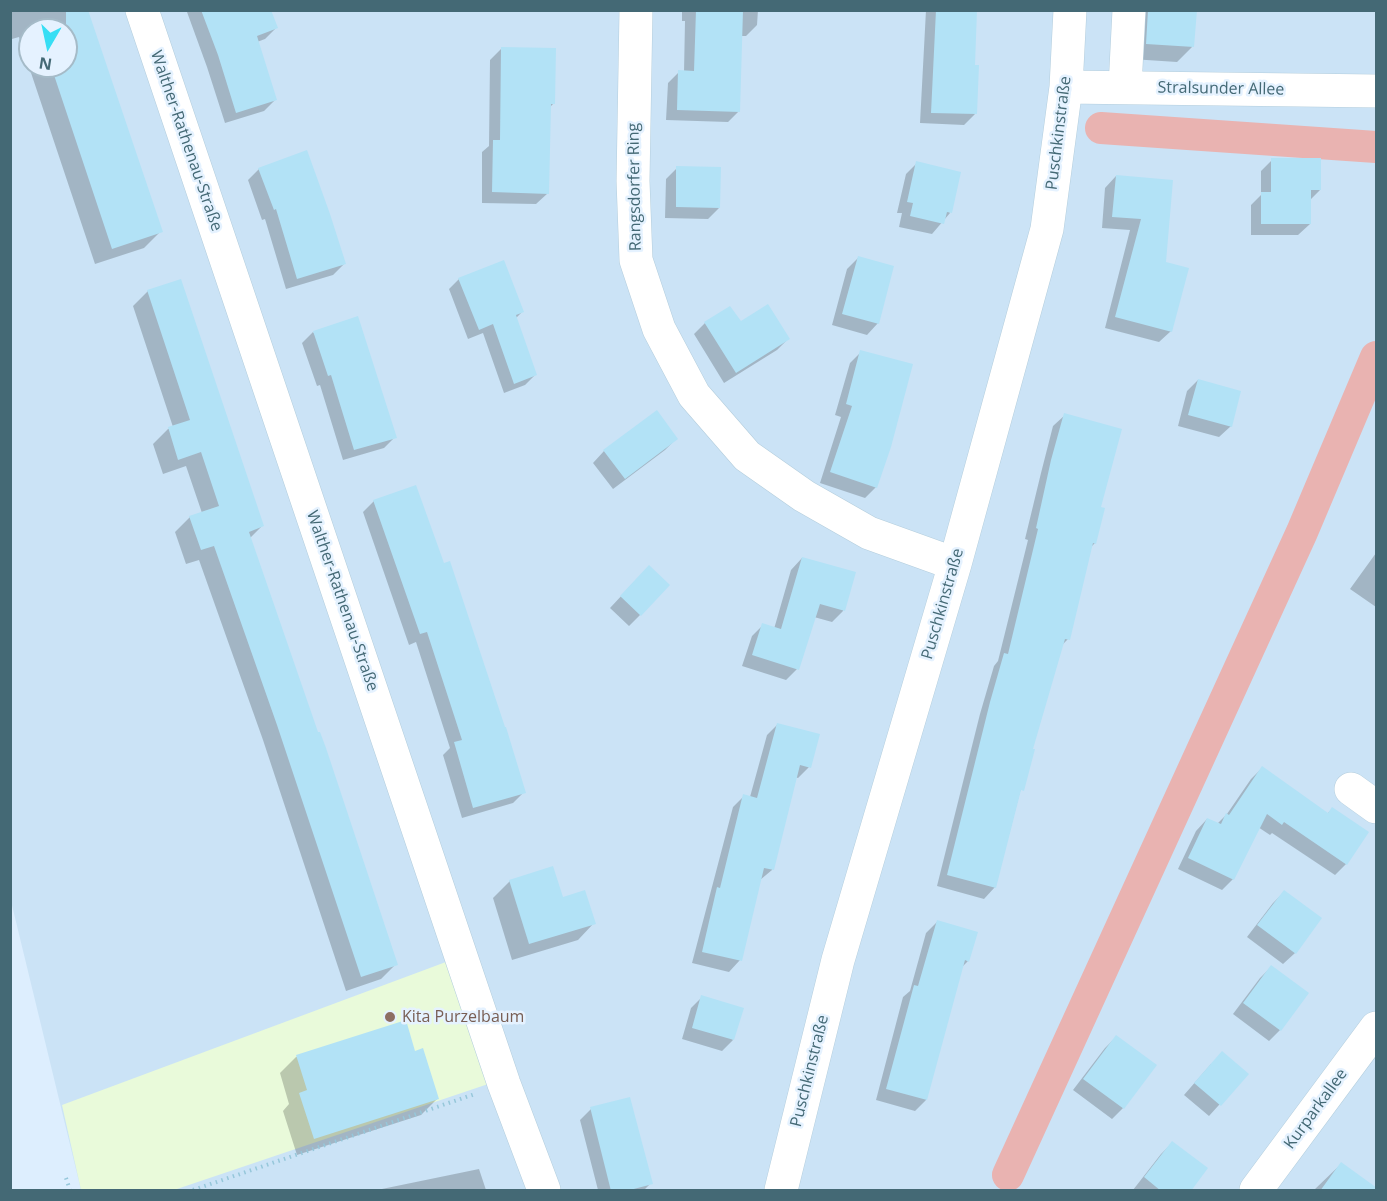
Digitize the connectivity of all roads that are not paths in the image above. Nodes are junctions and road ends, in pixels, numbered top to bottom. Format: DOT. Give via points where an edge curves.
graph roads {
  1 [pos="142,10"];
  2 [pos="636,10"];
  3 [pos="1070,10"];
  4 [pos="1129,10"];
  5 [pos="1066,87"];
  6 [pos="1125,87"];
  7 [pos="1364,91"];
  8 [pos="955,564"];
  9 [pos="1377,1028"];
  10 [pos="544,1191"];
  11 [pos="781,1191"];
  12 [pos="1256,1191"];
  1 -- 10 [label="street, Walther-Rathenau-Straße" via="504,1084"];
  2 -- 8 [label="street, Rangsdorfer Ring" via="636,260 659,329 694,395 747,456 804,496 869,533"];
  3 -- 5 [label="street, Puschkinstraße"];
  4 -- 6 [label="street"];
  5 -- 6 [label="street, Stralsunder Allee"];
  5 -- 8 [label="street, Puschkinstraße" via="1047,229"];
  6 -- 7 [label="street, Stralsunder Allee"];
  8 -- 11 [label="street, Puschkinstraße" via="838,960"];
  9 -- 12 [label="street, Kurparkallee"];
}
